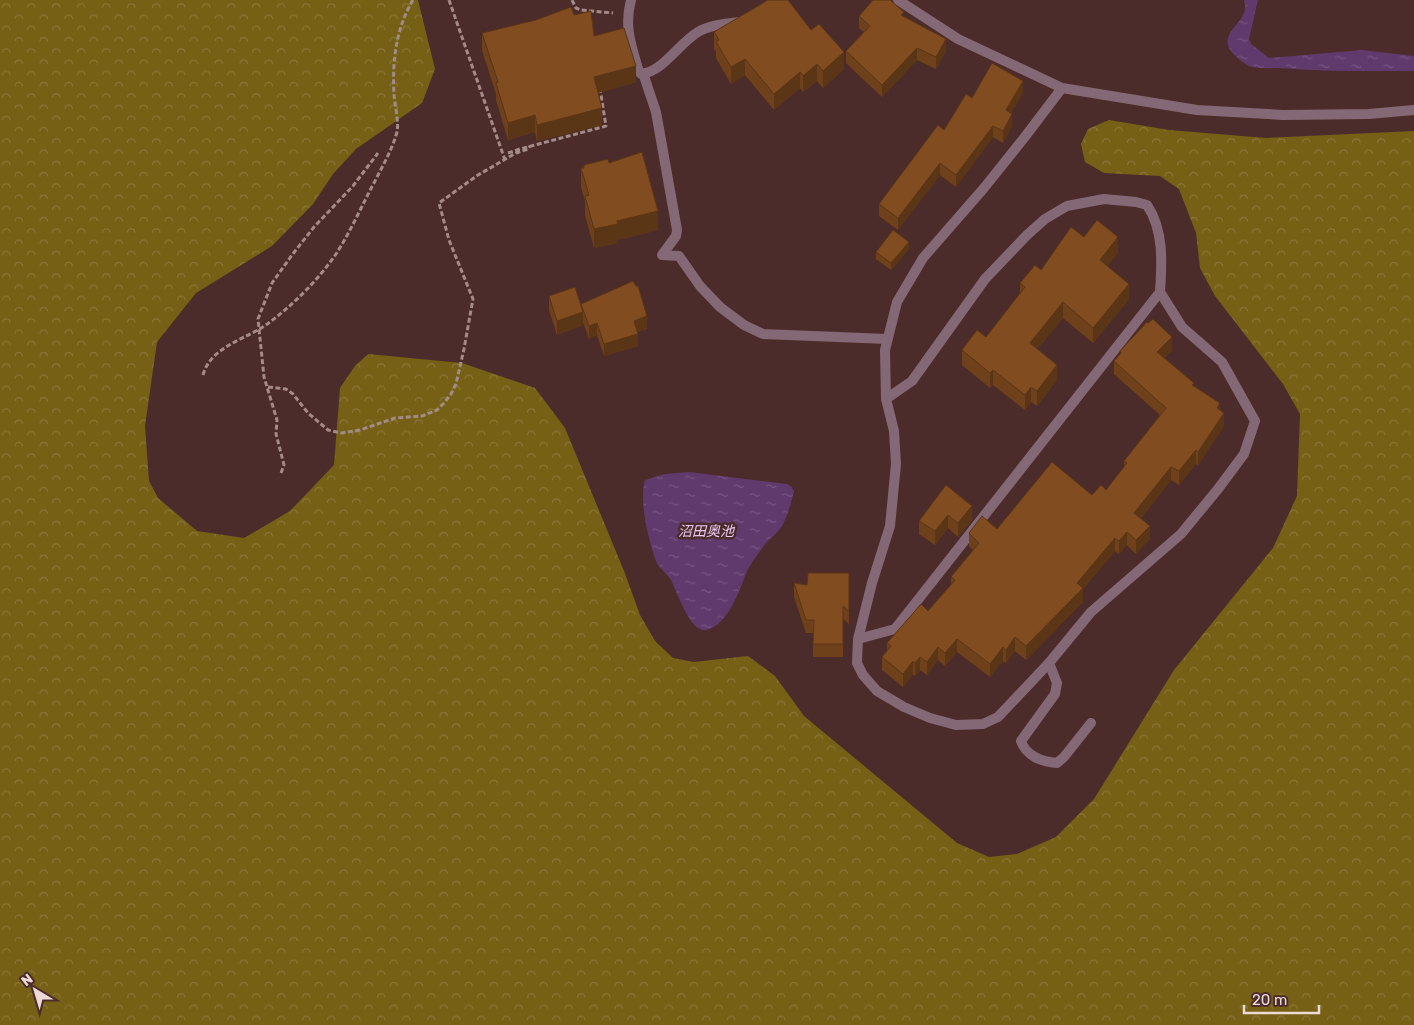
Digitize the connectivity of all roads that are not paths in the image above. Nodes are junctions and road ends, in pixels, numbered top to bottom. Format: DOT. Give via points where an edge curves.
graph roads {
  1 [pos="630,0"];
  2 [pos="898,0"];
  3 [pos="750,18"];
  4 [pos="643,74"];
  5 [pos="1062,88"];
  6 [pos="1414,110"];
  7 [pos="1160,292"];
  8 [pos="887,339"];
  9 [pos="886,399"];
  10 [pos="858,639"];
  11 [pos="1049,663"];
  12 [pos="1090,723"];
  1 -- 4 [label="street" via="628,29 638,69"];
  2 -- 5 [label="street" via="958,39"];
  3 -- 4 [label="street" via="707,27 655,69"];
  4 -- 8 [label="street" via="656,112 677,230 662,255 679,256 720,307 763,334"];
  5 -- 6 [label="street" via="1197,110 1283,115"];
  5 -- 8 [label="street" via="984,188 923,258 897,302"];
  7 -- 9 [label="street" via="1162,257 1154,216 1147,205 1104,199 1066,206 1045,219 1015,247 985,280 912,381"];
  7 -- 10 [label="street" via="895,629"];
  7 -- 11 [label="street" via="1182,327 1222,362 1255,421 1244,454 1181,534 1091,612"];
  8 -- 9 [label="street"];
  9 -- 10 [label="street" via="894,431 896,464 890,526"];
  10 -- 11 [label="street" via="857,663 877,691 930,718 956,724 983,724 998,718"];
  11 -- 12 [label="street" via="1057,683 1055,694 1021,741 1027,753 1057,763"];
}
